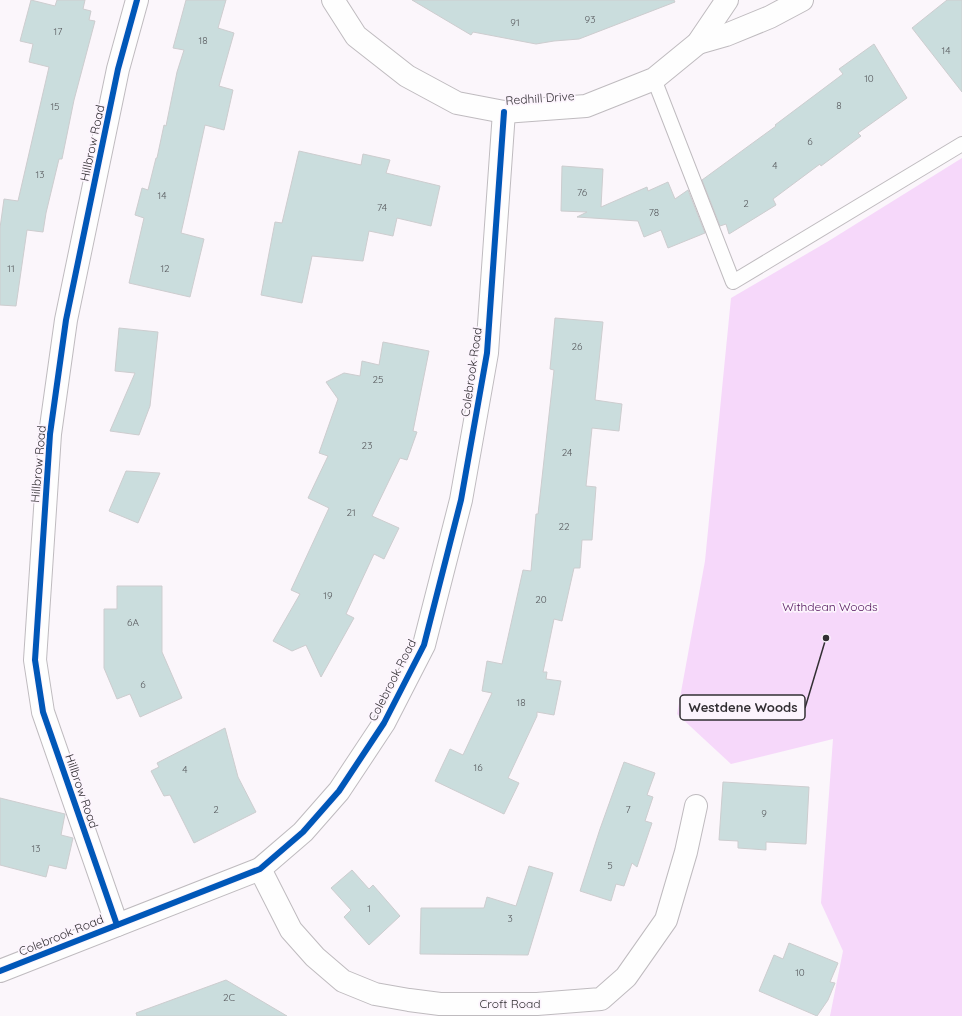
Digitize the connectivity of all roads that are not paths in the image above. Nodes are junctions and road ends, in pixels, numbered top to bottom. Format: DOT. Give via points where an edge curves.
graph roads {
  1 [pos="137,0"];
  2 [pos="333,0"];
  3 [pos="728,0"];
  4 [pos="802,0"];
  5 [pos="698,43"];
  6 [pos="654,79"];
  7 [pos="504,112"];
  8 [pos="962,144"];
  9 [pos="696,806"];
  10 [pos="260,869"];
  11 [pos="117,925"];
  12 [pos="0,971"];
  1 -- 11 [label="street, Hillbrow Road" via="118,69 66,320 50,434 35,660 42,712"];
  2 -- 7 [label="street, Redhill Drive" via="356,36 407,76 457,102"];
  3 -- 5 [label="street"];
  4 -- 5 [label="street" via="770,17"];
  5 -- 6 [label="street, Redhill Drive"];
  6 -- 7 [label="street, Redhill Drive" via="586,106"];
  6 -- 8 [label="lane" via="733,282"];
  7 -- 10 [label="street, Colebrook Road" via="487,353 461,500 424,645 384,723 339,791 303,832"];
  9 -- 10 [label="street, Croft Road" via="686,852 666,920 626,977 601,1000 537,1004 440,1004 375,994 343,981 315,958 291,930"];
  10 -- 11 [label="street, Colebrook Road"];
  11 -- 12 [label="street, Colebrook Road"];
}
